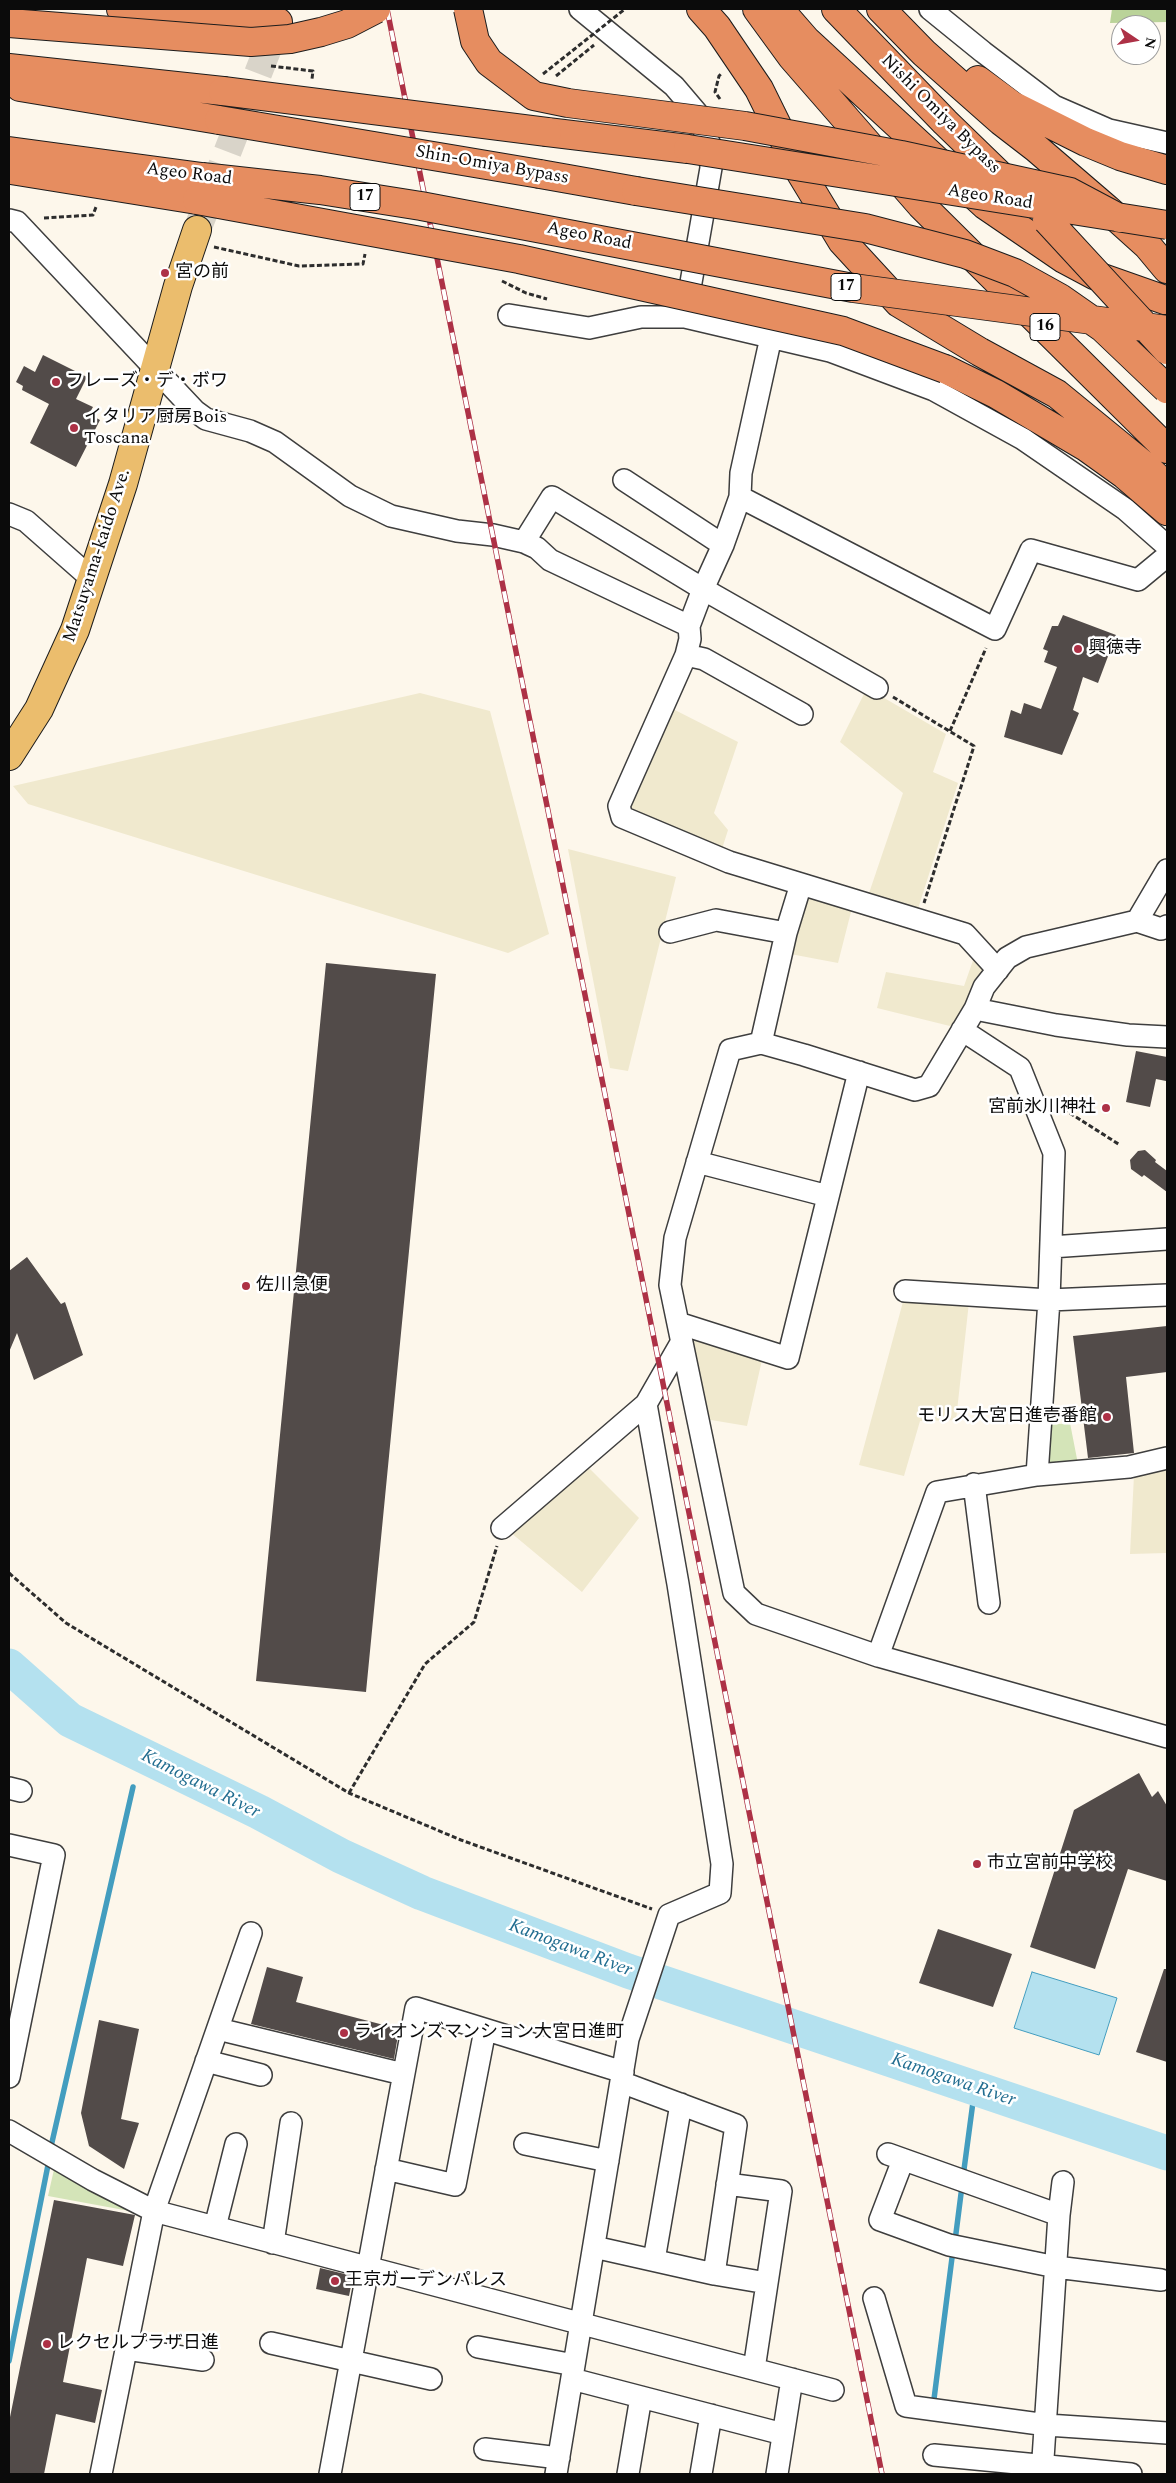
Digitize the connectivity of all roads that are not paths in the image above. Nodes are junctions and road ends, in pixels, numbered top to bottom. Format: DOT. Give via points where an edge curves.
graph roads {
  1 [pos="121,9"];
  2 [pos="376,9"];
  3 [pos="468,9"];
  4 [pos="580,9"];
  5 [pos="701,9"];
  6 [pos="757,9"];
  7 [pos="779,9"];
  8 [pos="836,9"];
  9 [pos="881,9"];
  10 [pos="889,9"];
  11 [pos="930,9"];
  12 [pos="279,20"];
  13 [pos="9,23"];
  14 [pos="9,68"];
  15 [pos="9,85"];
  16 [pos="1167,143"];
  17 [pos="9,151"];
  18 [pos="9,170"];
  19 [pos="1167,170"];
  20 [pos="200,188"];
  21 [pos="1119,218"];
  22 [pos="9,220"];
  23 [pos="1167,225"];
  24 [pos="200,237"];
  25 [pos="1167,269"];
  26 [pos="853,288"];
  27 [pos="1166,300"];
  28 [pos="509,315"];
  29 [pos="685,317"];
  30 [pos="1167,330"];
  31 [pos="771,338"];
  32 [pos="1167,350"];
  33 [pos="155,366"];
  34 [pos="1167,389"];
  35 [pos="1167,450"];
  36 [pos="624,480"];
  37 [pos="1167,487"];
  38 [pos="740,497"];
  39 [pos="1167,511"];
  40 [pos="9,514"];
  41 [pos="524,542"];
  42 [pos="723,545"];
  43 [pos="1167,546"];
  44 [pos="1167,556"];
  45 [pos="93,580"];
  46 [pos="703,589"];
  47 [pos="689,626"];
  48 [pos="686,656"];
  49 [pos="876,688"];
  50 [pos="802,714"];
  51 [pos="9,756"];
  52 [pos="1167,870"];
  53 [pos="801,884"];
  54 [pos="1137,921"];
  55 [pos="1167,926"];
  56 [pos="670,932"];
  57 [pos="786,933"];
  58 [pos="998,970"];
  59 [pos="974,1009"];
  60 [pos="962,1030"];
  61 [pos="1167,1037"];
  62 [pos="761,1043"];
  63 [pos="859,1072"];
  64 [pos="697,1162"];
  65 [pos="828,1196"];
  66 [pos="1167,1239"];
  67 [pos="1051,1247"];
  68 [pos="905,1291"];
  69 [pos="1167,1296"];
  70 [pos="1049,1300"];
  71 [pos="679,1333"];
  72 [pos="646,1404"];
  73 [pos="1167,1458"];
  74 [pos="1037,1475"];
  75 [pos="974,1484"];
  76 [pos="502,1528"];
  77 [pos="989,1603"];
  78 [pos="878,1656"];
  79 [pos="1167,1738"];
  80 [pos="9,1845"];
  81 [pos="251,1933"];
  82 [pos="218,2029"];
  83 [pos="485,2030"];
  84 [pos="206,2061"];
  85 [pos="403,2074"];
  86 [pos="261,2075"];
  87 [pos="9,2077"];
  88 [pos="622,2077"];
  89 [pos="681,2104"];
  90 [pos="291,2123"];
  91 [pos="10,2136"];
  92 [pos="236,2144"];
  93 [pos="525,2144"];
  94 [pos="608,2161"];
  95 [pos="386,2169"];
  96 [pos="1063,2182"];
  97 [pos="727,2184"];
  98 [pos="154,2211"];
  99 [pos="1059,2215"];
  100 [pos="215,2228"];
  101 [pos="273,2243"];
  102 [pos="594,2247"];
  103 [pos="654,2260"];
  104 [pos="1056,2267"];
  105 [pos="368,2268"];
  106 [pos="714,2274"];
  107 [pos="1161,2280"];
  108 [pos="767,2283"];
  109 [pos="874,2298"];
  110 [pos="581,2324"];
  111 [pos="271,2343"];
  112 [pos="478,2347"];
  113 [pos="126,2349"];
  114 [pos="203,2360"];
  115 [pos="351,2363"];
  116 [pos="754,2369"];
  117 [pos="573,2372"];
  118 [pos="432,2379"];
  119 [pos="792,2379"];
  120 [pos="833,2390"];
  121 [pos="641,2396"];
  122 [pos="711,2415"];
  123 [pos="1047,2425"];
  124 [pos="1167,2433"];
  125 [pos="783,2434"];
  126 [pos="485,2449"];
  127 [pos="934,2455"];
  128 [pos="558,2466"];
  129 [pos="1043,2470"];
  130 [pos="101,2474"];
  131 [pos="330,2474"];
  132 [pos="628,2474"];
  133 [pos="701,2474"];
  134 [pos="777,2474"];
  135 [pos="1132,2474"];
  1 -- 12 [label="highway"];
  2 -- 13 [label="highway, bridge" via="347,24 321,32 290,39 251,42"];
  3 -- 21 [label="highway, bridge" via="475,41 489,62 534,96 745,126 901,156 1070,192"];
  4 -- 29 [label="street" via="674,86 697,113 710,145 711,168"];
  5 -- 37 [label="highway" via="759,89 799,170 842,241 899,303 1057,394"];
  6 -- 35 [label="highway, 16" via="792,57 921,205"];
  7 -- 27 [label="highway" via="806,40 985,205 1064,259 1094,275"];
  8 -- 32 [label="highway, Nishi Omiya Bypass, bridge" via="944,122 1047,220"];
  9 -- 25 [label="highway" via="924,53 1147,245"];
  10 -- 19 [label="highway" via="1012,105 1120,156"];
  11 -- 16 [label="street" via="1054,106 1108,130"];
  14 -- 21 [label="highway, Ageo Road, bridge" via="223,91 688,149"];
  15 -- 34 [label="highway, Shin-Omiya Bypass, bridge" via="865,228 965,254 1015,273 1060,298 1103,328"];
  17 -- 20 [label="highway, Ageo Road / 17"];
  18 -- 20 [label="highway, 17"];
  20 -- 26 [label="highway, Ageo Road / 17, bridge" via="320,190 421,206"];
  20 -- 39 [label="highway, 17, bridge" via="843,331 945,369 996,394 1086,447"];
  21 -- 23 [label="highway, Ageo Road, bridge"];
  22 -- 33 [label="street" via="17,222"];
  24 -- 33 [label="main road, Matsuyama-kaido Ave."];
  26 -- 30 [label="highway, Ageo Road / 17, bridge"];
  26 -- 32 [label="highway, bridge" via="892,304"];
  28 -- 29 [label="street" via="588,328 641,317"];
  29 -- 31 [label="street"];
  31 -- 38 [label="street" via="741,473"];
  31 -- 43 [label="street" via="830,351 934,390 977,412 1071,470 1125,509"];
  33 -- 41 [label="street" via="206,419 250,430 275,442 350,496 391,516"];
  33 -- 45 [label="main road, Matsuyama-kaido Ave."];
  36 -- 42 [label="street"];
  38 -- 42 [label="street"];
  38 -- 44 [label="street" via="995,629 1031,550 1138,580"];
  40 -- 45 [label="street" via="26,521"];
  41 -- 46 [label="street" via="552,497"];
  41 -- 47 [label="street" via="550,560"];
  42 -- 46 [label="street"];
  45 -- 51 [label="main road, Matsuyama-kaido Ave." via="57,672 39,709"];
  46 -- 47 [label="street"];
  46 -- 49 [label="street"];
  47 -- 48 [label="street"];
  48 -- 50 [label="street" via="704,658"];
  48 -- 53 [label="street" via="619,806 622,817 729,862"];
  52 -- 54 [label="street"];
  53 -- 57 [label="street"];
  53 -- 58 [label="street" via="965,934"];
  54 -- 55 [label="street" via="1161,929"];
  54 -- 58 [label="street" via="1026,947 1007,958"];
  56 -- 57 [label="street" via="716,920"];
  57 -- 62 [label="street"];
  58 -- 59 [label="street" via="984,987"];
  59 -- 60 [label="street"];
  59 -- 61 [label="street" via="1056,1026"];
  60 -- 63 [label="street" via="930,1086 916,1090"];
  60 -- 67 [label="street" via="1020,1068 1054,1153"];
  62 -- 63 [label="street"];
  62 -- 64 [label="street" via="730,1050"];
  63 -- 65 [label="street"];
  64 -- 65 [label="street"];
  64 -- 71 [label="street" via="675,1238 670,1285"];
  65 -- 71 [label="street" via="788,1358"];
  66 -- 67 [label="street"];
  67 -- 70 [label="street"];
  68 -- 70 [label="street"];
  69 -- 70 [label="street"];
  70 -- 74 [label="street"];
  71 -- 72 [label="street"];
  71 -- 78 [label="street" via="734,1593 756,1614"];
  72 -- 76 [label="street"];
  72 -- 88 [label="street" via="722,1864 720,1893 667,1920 628,2039"];
  73 -- 74 [label="street" via="1129,1467"];
  74 -- 75 [label="street"];
  75 -- 77 [label="street"];
  75 -- 78 [label="street" via="937,1492"];
  78 -- 79 [label="street"];
  80 -- 87 [label="street" via="54,1855"];
  81 -- 82 [label="street"];
  82 -- 84 [label="street"];
  82 -- 85 [label="street"];
  83 -- 85 [label="street" via="416,2008"];
  83 -- 88 [label="street"];
  83 -- 95 [label="street" via="455,2185"];
  84 -- 86 [label="street"];
  84 -- 98 [label="street"];
  85 -- 95 [label="street"];
  88 -- 89 [label="street"];
  88 -- 94 [label="street"];
  89 -- 97 [label="street" via="736,2125"];
  89 -- 103 [label="street"];
  90 -- 101 [label="street"];
  91 -- 98 [label="street"];
  92 -- 100 [label="street"];
  93 -- 94 [label="street"];
  94 -- 102 [label="street"];
  95 -- 105 [label="street"];
  96 -- 99 [label="street"];
  97 -- 106 [label="street"];
  97 -- 108 [label="street" via="781,2191"];
  98 -- 100 [label="street"];
  98 -- 113 [label="street"];
  99 -- 104 [label="street"];
  99 -- 104 [label="street" via="896,2157 880,2220 949,2245"];
  100 -- 101 [label="street"];
  101 -- 105 [label="street"];
  102 -- 103 [label="street"];
  102 -- 110 [label="street"];
  103 -- 106 [label="street"];
  104 -- 107 [label="street"];
  104 -- 123 [label="street"];
  105 -- 110 [label="street"];
  105 -- 115 [label="street"];
  106 -- 108 [label="street"];
  108 -- 116 [label="street"];
  109 -- 123 [label="street" via="906,2406"];
  110 -- 116 [label="street"];
  110 -- 117 [label="street"];
  111 -- 115 [label="street"];
  112 -- 117 [label="street"];
  113 -- 114 [label="street"];
  113 -- 130 [label="street"];
  115 -- 118 [label="street"];
  115 -- 131 [label="street"];
  116 -- 119 [label="street"];
  117 -- 121 [label="street"];
  117 -- 128 [label="street"];
  119 -- 120 [label="street"];
  119 -- 125 [label="street"];
  121 -- 122 [label="street"];
  121 -- 132 [label="street"];
  122 -- 125 [label="street"];
  122 -- 133 [label="street"];
  123 -- 124 [label="street"];
  123 -- 129 [label="street"];
  125 -- 134 [label="street"];
  126 -- 128 [label="street"];
  127 -- 129 [label="street"];
  129 -- 135 [label="street"];
}
